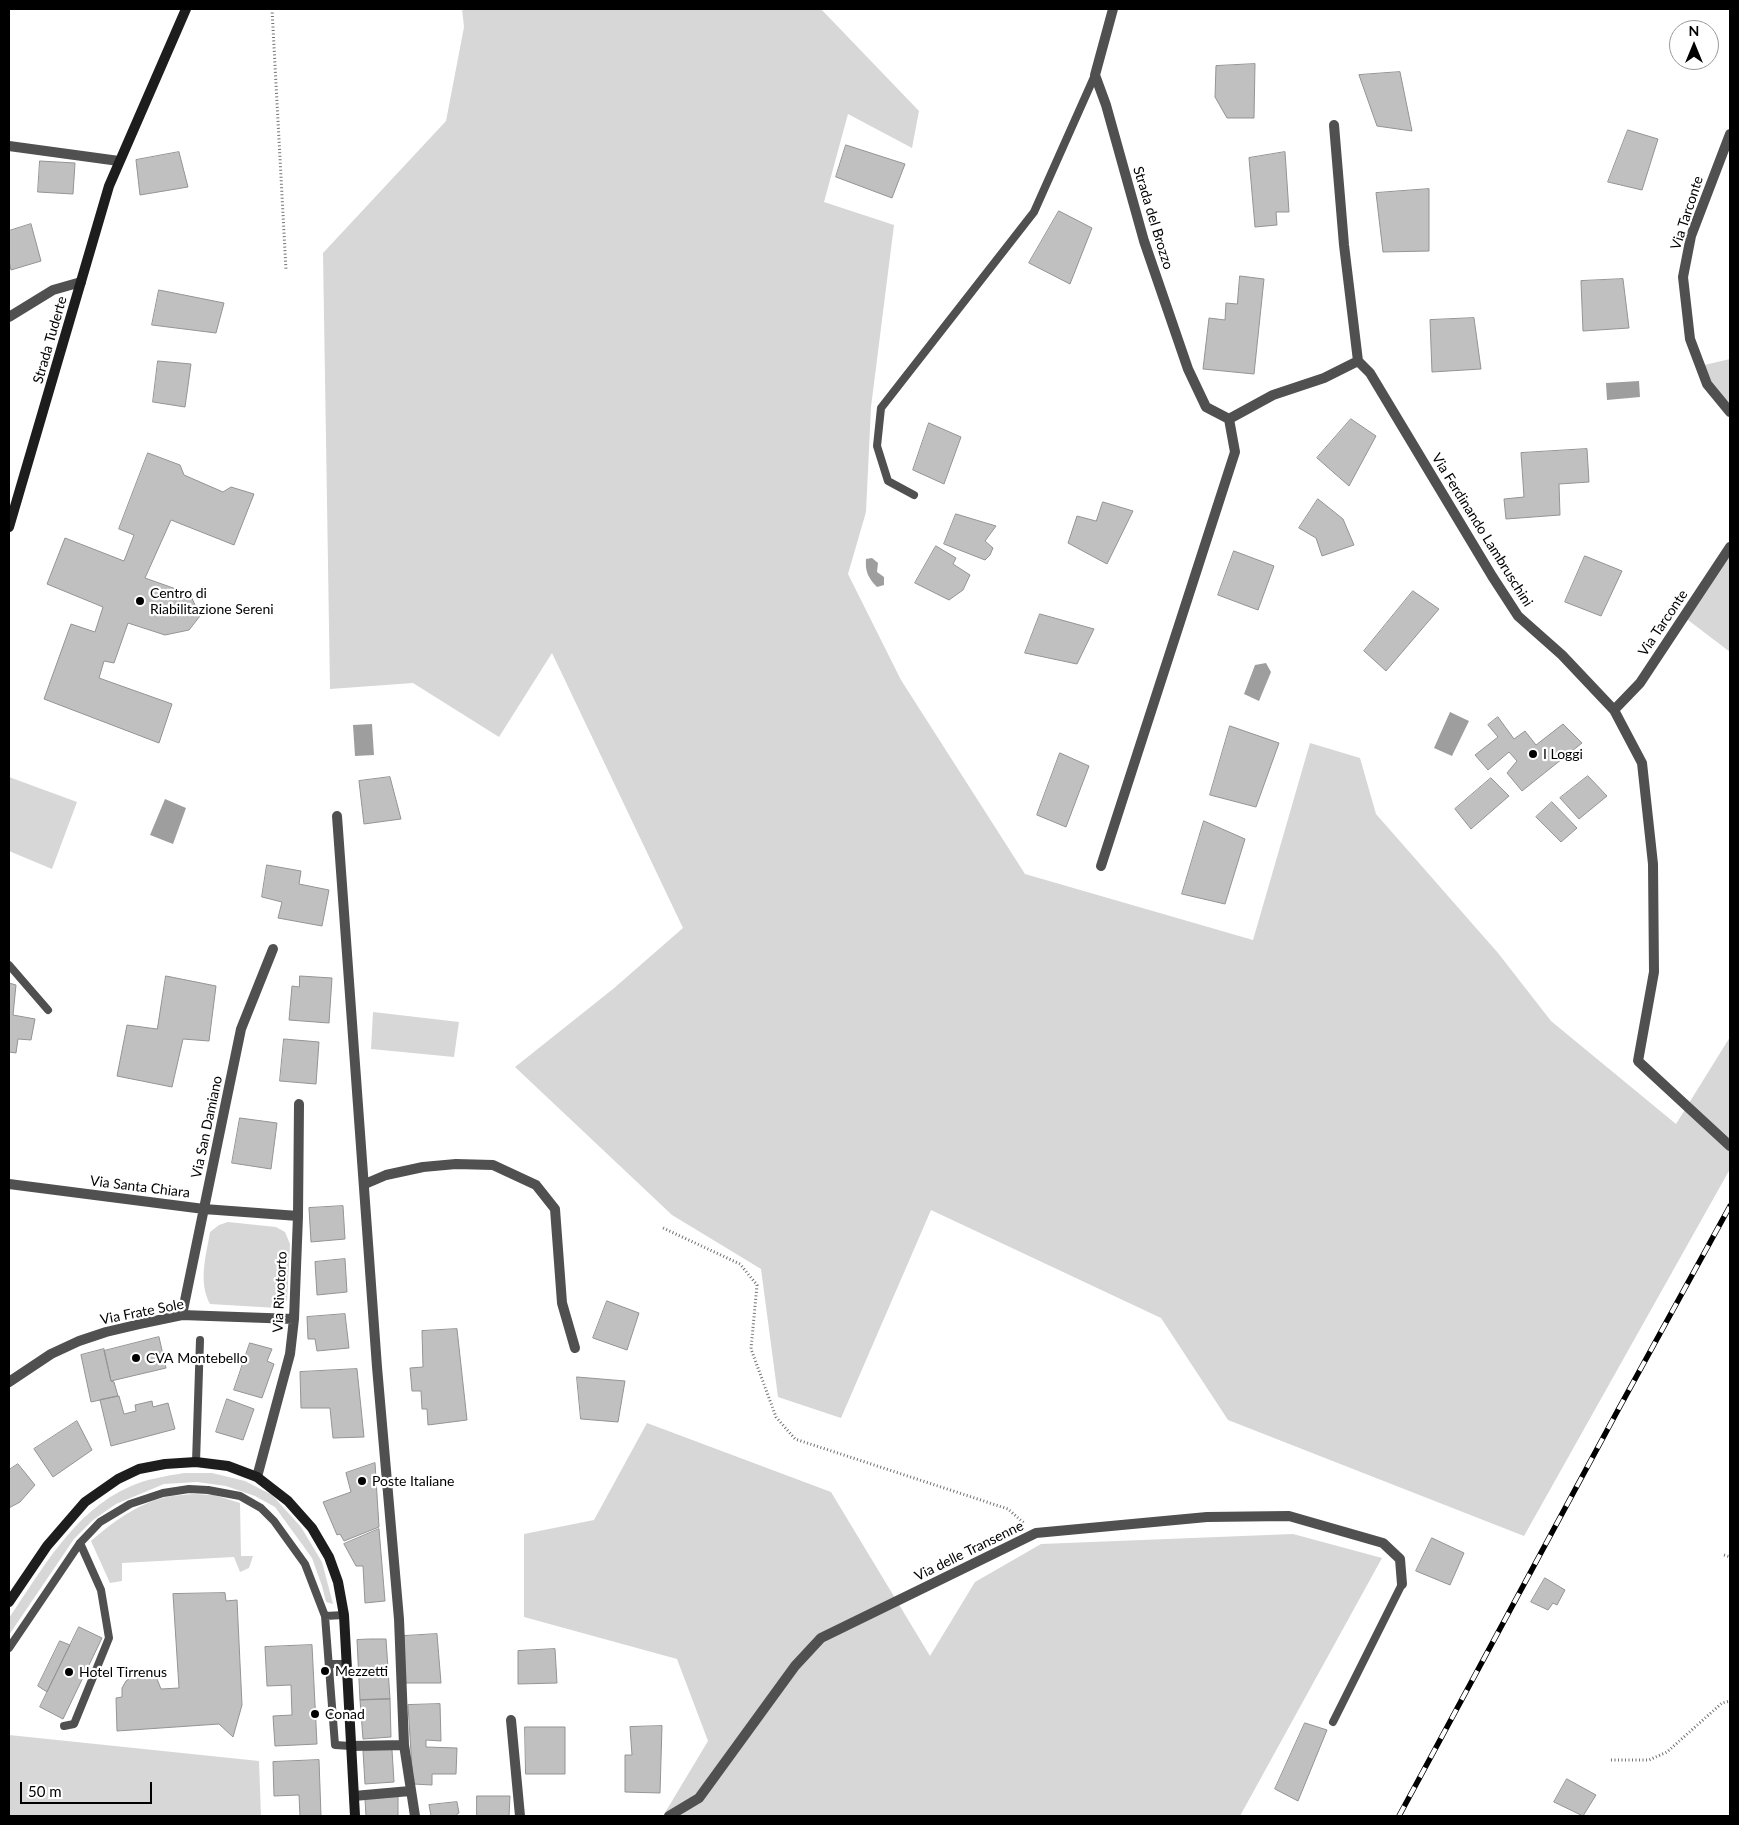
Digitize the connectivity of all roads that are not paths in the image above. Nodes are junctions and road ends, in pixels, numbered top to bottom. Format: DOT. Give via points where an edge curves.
graph roads {
  1 [pos="186,9"];
  2 [pos="1113,9"];
  3 [pos="1095,75"];
  4 [pos="1334,125"];
  5 [pos="1730,134"];
  6 [pos="9,146"];
  7 [pos="119,161"];
  8 [pos="81,282"];
  9 [pos="9,317"];
  10 [pos="1358,361"];
  11 [pos="1730,412"];
  12 [pos="1230,419"];
  13 [pos="914,495"];
  14 [pos="9,527"];
  15 [pos="1730,547"];
  16 [pos="1614,710"];
  17 [pos="337,816"];
  18 [pos="1101,866"];
  19 [pos="273,949"];
  20 [pos="9,965"];
  21 [pos="48,1010"];
  22 [pos="300,1104"];
  23 [pos="1730,1146"];
  24 [pos="9,1184"];
  25 [pos="364,1184"];
  26 [pos="204,1209"];
  27 [pos="298,1216"];
  28 [pos="182,1315"];
  29 [pos="294,1319"];
  30 [pos="200,1340"];
  31 [pos="575,1348"];
  32 [pos="9,1382"];
  33 [pos="196,1462"];
  34 [pos="257,1476"];
  35 [pos="80,1543"];
  36 [pos="1402,1584"];
  37 [pos="9,1602"];
  38 [pos="344,1614"];
  39 [pos="325,1616"];
  40 [pos="9,1648"];
  41 [pos="329,1664"];
  42 [pos="347,1664"];
  43 [pos="348,1702"];
  44 [pos="332,1703"];
  45 [pos="511,1720"];
  46 [pos="1334,1722"];
  47 [pos="64,1726"];
  48 [pos="404,1745"];
  49 [pos="350,1746"];
  50 [pos="410,1792"];
  51 [pos="354,1796"];
  52 [pos="355,1816"];
  53 [pos="415,1816"];
  54 [pos="520,1816"];
  55 [pos="669,1816"];
  1 -- 7 [label="main road, Strada Tuderte"];
  2 -- 3 [label="street"];
  3 -- 12 [label="street, Strada del Brozzo" via="1144,241 1188,368 1206,407"];
  3 -- 13 [label="lane" via="1034,212 881,408 877,446 888,482"];
  4 -- 10 [label="street"];
  5 -- 11 [label="street, Via Tarconte" via="1691,236 1683,277 1690,339 1707,384"];
  6 -- 7 [label="street"];
  7 -- 8 [label="main road, Strada Tuderte"];
  8 -- 9 [label="street" via="53,290"];
  8 -- 14 [label="main road, Strada Tuderte"];
  10 -- 12 [label="street" via="1324,378 1273,395"];
  10 -- 16 [label="street, Via Ferdinando Lambruschini" via="1370,373 1518,616 1562,655"];
  12 -- 18 [label="street" via="1235,452"];
  15 -- 16 [label="street, Via Tarconte" via="1640,683"];
  16 -- 23 [label="street, Via Ferdinando Lambruschini" via="1642,763 1653,864 1654,972 1638,1061"];
  17 -- 25 [label="street"];
  19 -- 26 [label="street, Via San Damiano" via="241,1028"];
  20 -- 21 [label="lane"];
  22 -- 27 [label="street, Via Rivotorto"];
  24 -- 26 [label="street, Via Santa Chiara"];
  25 -- 31 [label="street" via="386,1175 456,1164 493,1165 536,1186 555,1209 562,1303"];
  25 -- 48 [label="street" via="399,1619"];
  26 -- 27 [label="street, Via Santa Chiara"];
  26 -- 28 [label="street, Via San Damiano"];
  27 -- 29 [label="street, Via Rivotorto"];
  28 -- 29 [label="street, Via Frate Sole"];
  28 -- 32 [label="street, Via Frate Sole" via="79,1341 51,1354"];
  29 -- 34 [label="street, Via Rivotorto" via="290,1354"];
  30 -- 33 [label="lane"];
  33 -- 34 [label="main road" via="228,1466"];
  33 -- 37 [label="main road" via="139,1469 85,1502 46,1546"];
  34 -- 38 [label="main road" via="288,1501 312,1528 329,1557"];
  35 -- 39 [label="lane" via="100,1522 130,1504 163,1493 189,1489 240,1496 261,1508 274,1521 305,1564"];
  35 -- 40 [label="lane"];
  35 -- 47 [label="lane" via="102,1590 110,1638 74,1724"];
  36 -- 46 [label="lane"];
  36 -- 55 [label="street, Via delle Transenne" via="1400,1559 1382,1543 1288,1516 1207,1517 1036,1533 821,1638 794,1666 699,1798"];
  38 -- 39 [label="lane"];
  38 -- 42 [label="main road"];
  39 -- 41 [label="lane"];
  41 -- 42 [label="lane"];
  41 -- 44 [label="lane"];
  42 -- 43 [label="main road"];
  43 -- 44 [label="lane"];
  43 -- 49 [label="main road"];
  44 -- 49 [label="lane" via="335,1745"];
  45 -- 54 [label="street"];
  48 -- 49 [label="street"];
  48 -- 50 [label="street"];
  49 -- 51 [label="main road"];
  50 -- 51 [label="street"];
  50 -- 53 [label="street"];
  51 -- 52 [label="main road"];
}
